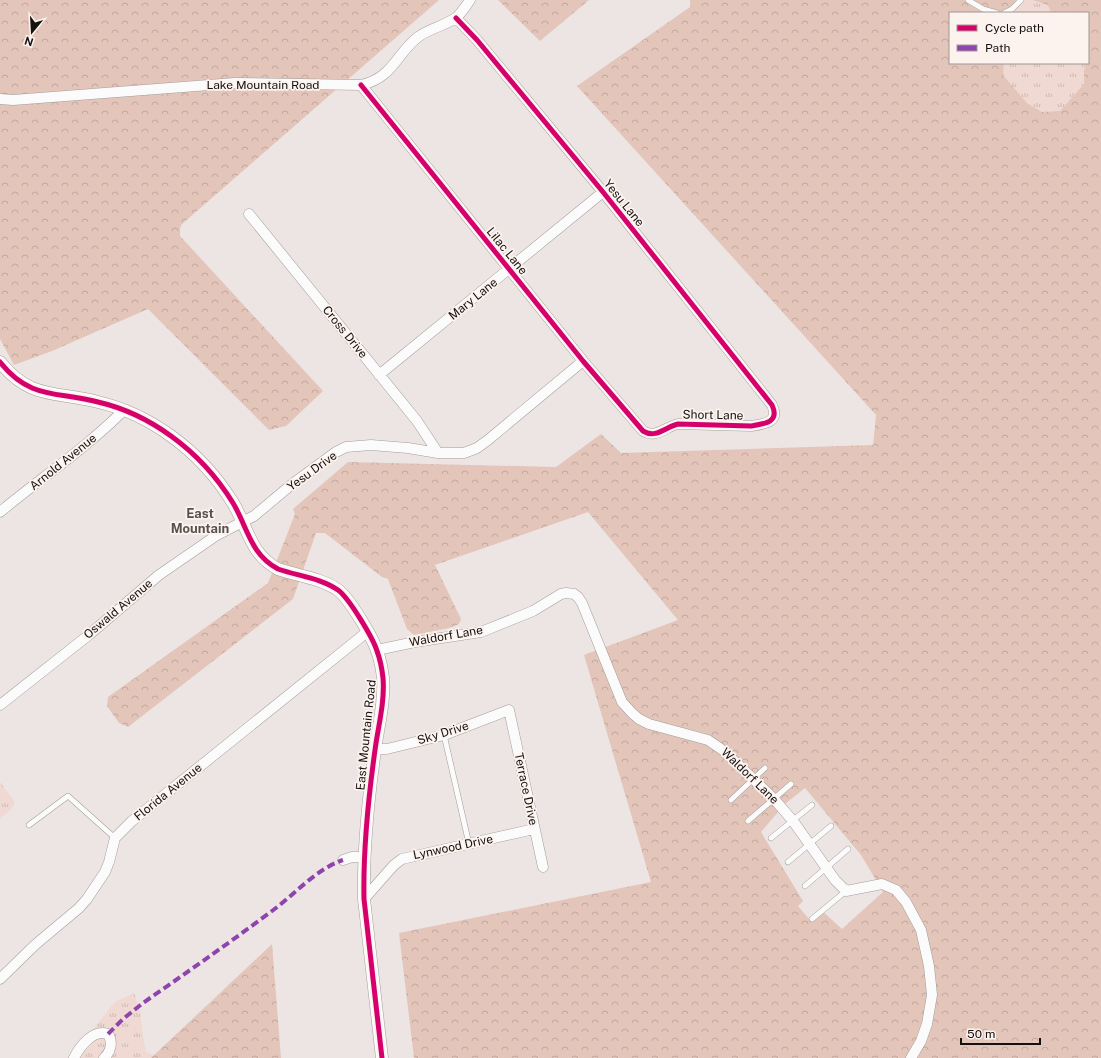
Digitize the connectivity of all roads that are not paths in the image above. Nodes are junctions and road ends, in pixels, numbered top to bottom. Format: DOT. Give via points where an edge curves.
graph roads {
  1 [pos="470,0"];
  2 [pos="968,0"];
  3 [pos="1020,0"];
  4 [pos="994,12"];
  5 [pos="1006,12"];
  6 [pos="456,18"];
  7 [pos="361,85"];
  8 [pos="0,99"];
  9 [pos="603,192"];
  10 [pos="250,214"];
  11 [pos="509,269"];
  12 [pos="583,361"];
  13 [pos="0,362"];
  14 [pos="379,375"];
  15 [pos="772,405"];
  16 [pos="124,410"];
  17 [pos="640,428"];
  18 [pos="438,453"];
  19 [pos="0,512"];
  20 [pos="242,522"];
  21 [pos="367,632"];
  22 [pos="377,650"];
  23 [pos="0,705"];
  24 [pos="509,710"];
  25 [pos="444,735"];
  26 [pos="375,750"];
  27 [pos="765,768"];
  28 [pos="754,779"];
  29 [pos="791,784"];
  30 [pos="774,799"];
  31 [pos="731,800"];
  32 [pos="812,805"];
  33 [pos="748,821"];
  34 [pos="793,821"];
  35 [pos="29,825"];
  36 [pos="831,826"];
  37 [pos="534,829"];
  38 [pos="115,838"];
  39 [pos="771,838"];
  40 [pos="469,844"];
  41 [pos="810,844"];
  42 [pos="848,850"];
  43 [pos="364,857"];
  44 [pos="343,860"];
  45 [pos="788,862"];
  46 [pos="543,867"];
  47 [pos="826,868"];
  48 [pos="805,886"];
  49 [pos="846,891"];
  50 [pos="364,899"];
  51 [pos="812,919"];
  52 [pos="0,979"];
  53 [pos="74,1058"];
  54 [pos="104,1058"];
  55 [pos="382,1058"];
  56 [pos="912,1058"];
  1 -- 6 [label="street, Lake Mountain Road"];
  2 -- 4 [label="lane"];
  3 -- 5 [label="lane"];
  6 -- 7 [label="street, Lake Mountain Road" via="420,36 387,73 372,83"];
  6 -- 9 [label="street, Yesu Lane"];
  7 -- 8 [label="street, Lake Mountain Road" via="235,83"];
  7 -- 11 [label="street, Lilac Lane"];
  9 -- 11 [label="street, Mary Lane"];
  9 -- 15 [label="street, Yesu Lane"];
  10 -- 14 [label="street, Cross Drive"];
  11 -- 12 [label="street, Lilac Lane"];
  11 -- 14 [label="street, Mary Lane"];
  12 -- 17 [label="street, Lilac Lane"];
  12 -- 18 [label="street" via="478,448 464,453"];
  13 -- 16 [label="street, East Mountain Road" via="18,381 36,390 84,398"];
  14 -- 18 [label="street, Cross Drive" via="418,421"];
  15 -- 17 [label="street, Short Lane" via="775,413 773,418 768,423 751,426 678,424 657,434 647,434"];
  16 -- 19 [label="street, Arnold Avenue" via="68,459"];
  16 -- 20 [label="street, East Mountain Road" via="171,436 201,462 227,494"];
  18 -- 20 [label="street, Yesu Drive" via="371,445 346,447 297,481 254,516"];
  20 -- 21 [label="street, East Mountain Road" via="251,543 266,561 278,569 318,580 338,590 353,607"];
  20 -- 23 [label="street, Oswald Avenue" via="217,535 159,575 90,634"];
  21 -- 22 [label="street, East Mountain Road"];
  21 -- 38 [label="street, Florida Avenue" via="132,821"];
  22 -- 26 [label="street, East Mountain Road" via="383,690"];
  22 -- 28 [label="street, Waldorf Lane" via="481,632 533,611 561,594 574,594 582,603 622,702 628,709 649,724 708,740 717,745"];
  24 -- 25 [label="street, Sky Drive"];
  24 -- 37 [label="street, Terrace Drive"];
  25 -- 26 [label="street, Sky Drive"];
  25 -- 40 [label="lane"];
  26 -- 43 [label="street, East Mountain Road"];
  27 -- 28 [label="lane"];
  28 -- 30 [label="street, Waldorf Lane"];
  28 -- 31 [label="lane"];
  29 -- 30 [label="lane"];
  30 -- 33 [label="lane"];
  30 -- 34 [label="street, Waldorf Lane"];
  32 -- 34 [label="lane"];
  34 -- 39 [label="lane"];
  34 -- 41 [label="street, Waldorf Lane"];
  35 -- 38 [label="lane" via="68,796"];
  36 -- 41 [label="lane"];
  37 -- 40 [label="street, Lynwood Drive"];
  37 -- 46 [label="street, Terrace Drive"];
  38 -- 52 [label="street" via="105,872 88,899"];
  40 -- 50 [label="street, Lynwood Drive" via="402,859"];
  41 -- 45 [label="lane"];
  41 -- 47 [label="street, Waldorf Lane"];
  42 -- 47 [label="lane"];
  43 -- 44 [label="street"];
  43 -- 50 [label="street, East Mountain Road"];
  47 -- 48 [label="lane"];
  47 -- 49 [label="street, Waldorf Lane"];
  49 -- 51 [label="lane"];
  49 -- 56 [label="street" via="882,884 896,890 922,930 932,995 926,1024"];
  50 -- 55 [label="street, East Mountain Road"];
  53 -- 54 [label="street" via="88,1040 103,1032 111,1039 110,1050"];
}
